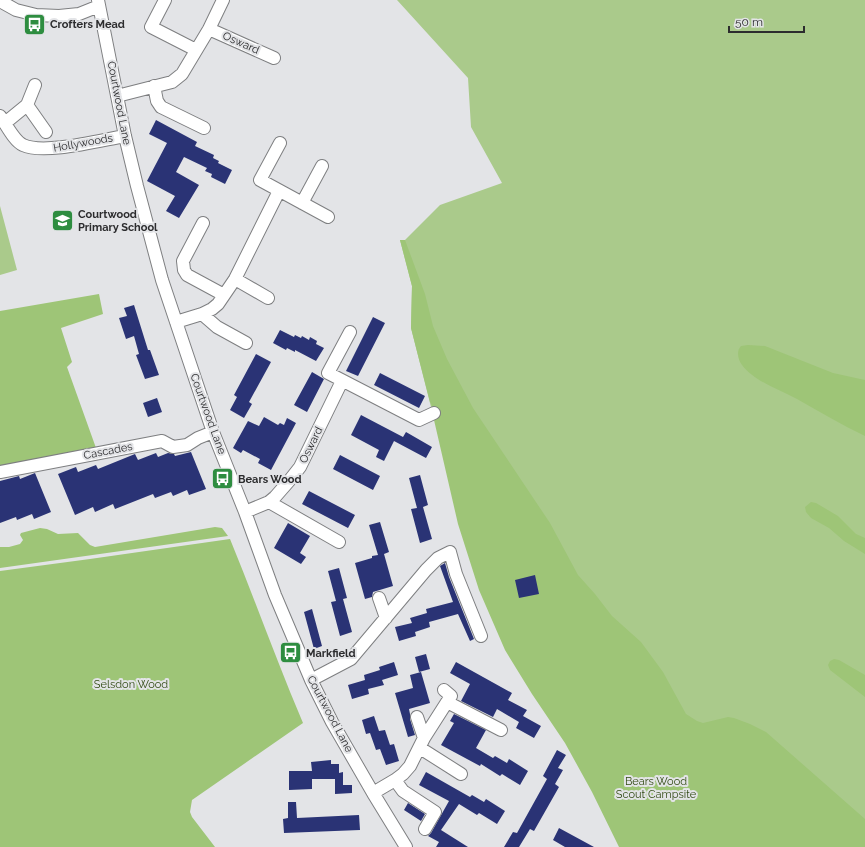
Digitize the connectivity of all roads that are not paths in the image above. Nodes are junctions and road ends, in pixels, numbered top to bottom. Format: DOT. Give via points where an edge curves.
graph roads {
  1 [pos="165,0"];
  2 [pos="223,0"];
  3 [pos="0,1"];
  4 [pos="99,3"];
  5 [pos="209,29"];
  6 [pos="196,50"];
  7 [pos="274,58"];
  8 [pos="35,85"];
  9 [pos="154,86"];
  10 [pos="117,96"];
  11 [pos="27,105"];
  12 [pos="2,119"];
  13 [pos="204,128"];
  14 [pos="46,132"];
  15 [pos="124,136"];
  16 [pos="280,143"];
  17 [pos="322,166"];
  18 [pos="279,191"];
  19 [pos="302,203"];
  20 [pos="328,217"];
  21 [pos="203,223"];
  22 [pos="235,279"];
  23 [pos="224,295"];
  24 [pos="268,298"];
  25 [pos="202,314"];
  26 [pos="176,322"];
  27 [pos="350,332"];
  28 [pos="246,343"];
  29 [pos="342,381"];
  30 [pos="434,413"];
  31 [pos="213,432"];
  32 [pos="0,472"];
  33 [pos="268,502"];
  34 [pos="245,512"];
  35 [pos="339,542"];
  36 [pos="379,598"];
  37 [pos="386,618"];
  38 [pos="481,636"];
  39 [pos="311,680"];
  40 [pos="417,717"];
  41 [pos="501,730"];
  42 [pos="422,743"];
  43 [pos="461,774"];
  44 [pos="395,780"];
  45 [pos="373,794"];
  46 [pos="426,829"];
  47 [pos="406,847"];
  1 -- 6 [label="street" via="151,27"];
  2 -- 5 [label="street, Osward"];
  3 -- 4 [label="street" via="16,10 36,15 59,16 79,14"];
  4 -- 10 [label="street, Courtwood Lane"];
  5 -- 6 [label="street, Osward"];
  5 -- 7 [label="street, Osward"];
  6 -- 9 [label="street, Osward" via="182,74 172,82"];
  8 -- 11 [label="street"];
  9 -- 10 [label="street, Osward"];
  9 -- 13 [label="street" via="161,107"];
  10 -- 15 [label="street, Courtwood Lane"];
  11 -- 12 [label="street, Hollywoods"];
  11 -- 14 [label="street"];
  12 -- 15 [label="street, Hollywoods" via="23,145 46,150"];
  15 -- 26 [label="street, Courtwood Lane" via="162,280"];
  16 -- 18 [label="street" via="260,180"];
  17 -- 19 [label="street"];
  18 -- 19 [label="street"];
  18 -- 22 [label="street"];
  19 -- 20 [label="street"];
  21 -- 23 [label="street" via="183,262 184,270 187,275"];
  22 -- 23 [label="street"];
  22 -- 24 [label="street"];
  23 -- 25 [label="street" via="218,304"];
  25 -- 26 [label="street"];
  25 -- 28 [label="street" via="217,327"];
  26 -- 31 [label="street, Courtwood Lane"];
  27 -- 29 [label="street" via="328,372"];
  29 -- 30 [label="street" via="419,420"];
  29 -- 33 [label="street, Osward" via="300,467 289,482"];
  31 -- 32 [label="street, Cascades" via="187,445 173,447 162,441"];
  31 -- 34 [label="street, Courtwood Lane"];
  33 -- 34 [label="street, Osward"];
  33 -- 35 [label="street"];
  34 -- 39 [label="street, Courtwood Lane" via="274,595"];
  36 -- 37 [label="street"];
  37 -- 38 [label="street" via="426,570 438,558 450,552"];
  37 -- 39 [label="street" via="351,659"];
  39 -- 45 [label="street, Courtwood Lane"];
  40 -- 42 [label="street"];
  41 -- 42 [label="street" via="446,696"];
  42 -- 43 [label="street"];
  42 -- 44 [label="street" via="410,766"];
  44 -- 45 [label="street"];
  44 -- 46 [label="street" via="403,791 435,812"];
  45 -- 47 [label="street, Courtwood Lane"];
}
